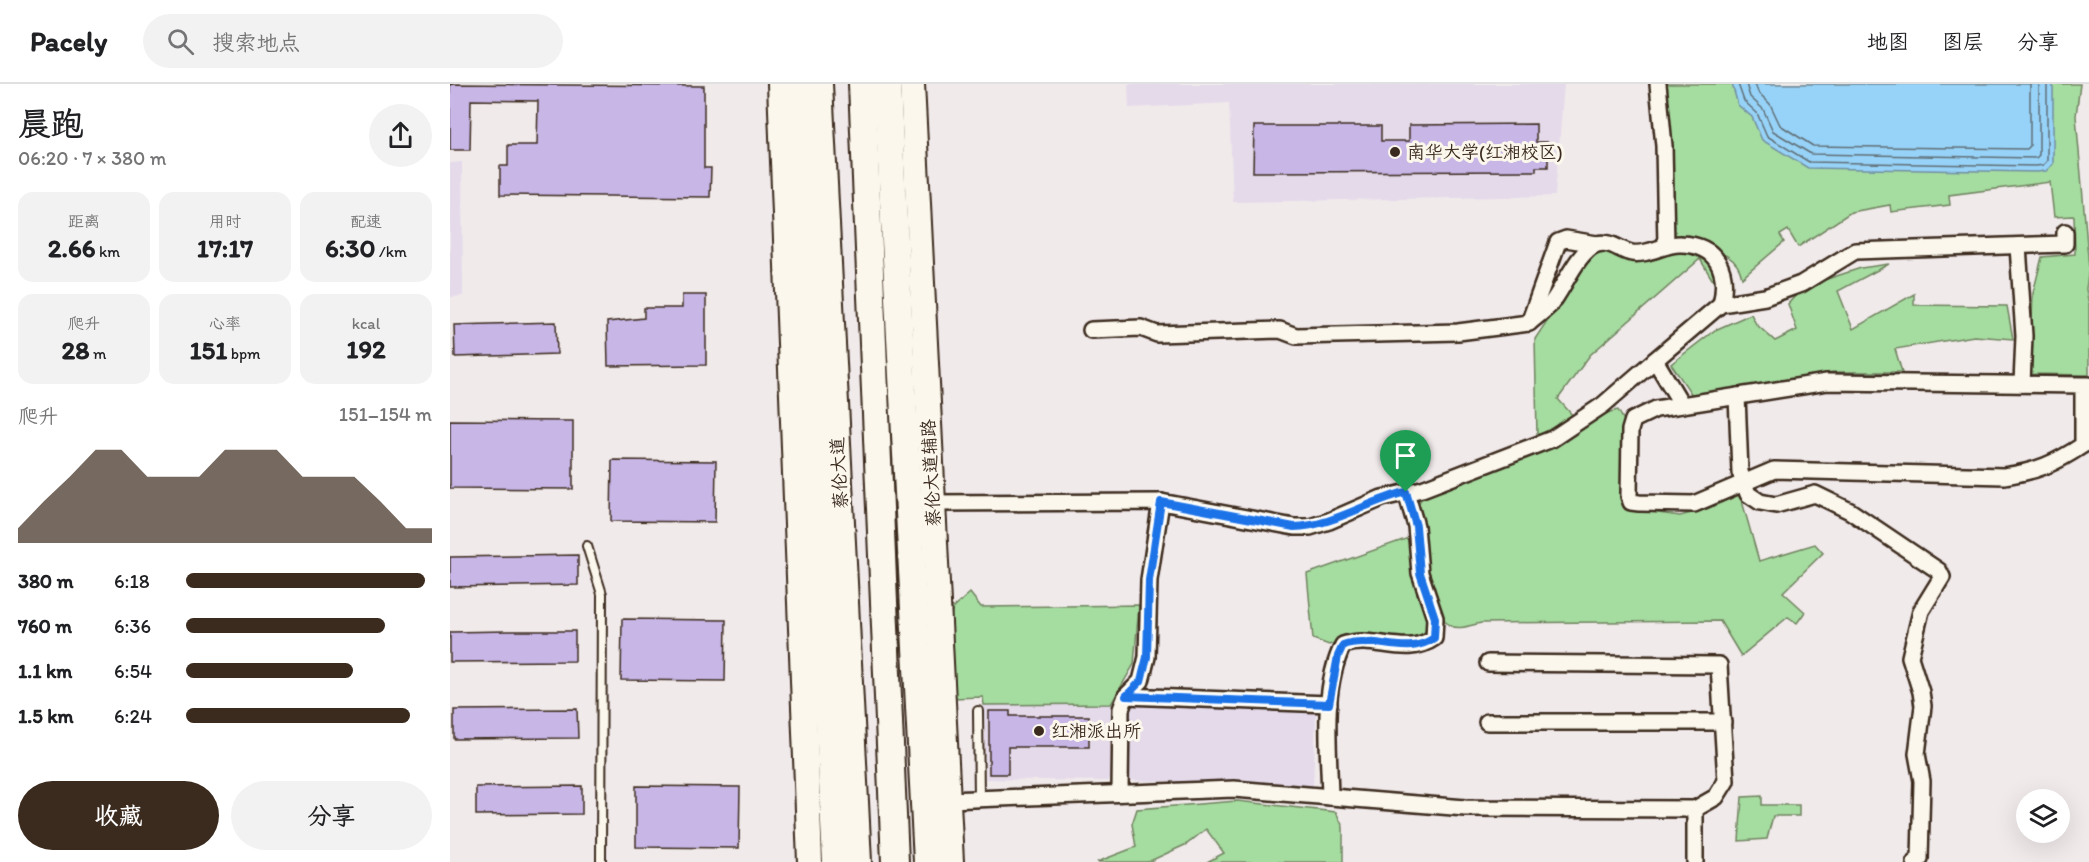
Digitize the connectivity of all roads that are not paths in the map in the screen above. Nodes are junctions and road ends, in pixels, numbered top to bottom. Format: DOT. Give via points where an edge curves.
graph roads {
  1 [pos="798,84"];
  2 [pos="862,84"];
  3 [pos="887,84"];
  4 [pos="912,84"];
  5 [pos="1658,84"];
  6 [pos="2065,232"];
  7 [pos="1597,244"];
  8 [pos="1666,246"];
  9 [pos="2018,246"];
  10 [pos="1721,304"];
  11 [pos="1528,323"];
  12 [pos="1091,330"];
  13 [pos="1655,360"];
  14 [pos="2022,384"];
  15 [pos="2086,385"];
  16 [pos="1737,396"];
  17 [pos="1682,405"];
  18 [pos="1744,484"];
  19 [pos="1406,492"];
  20 [pos="1161,502"];
  21 [pos="933,503"];
  22 [pos="587,546"];
  23 [pos="1488,663"];
  24 [pos="1126,696"];
  25 [pos="1329,704"];
  26 [pos="978,711"];
  27 [pos="1723,722"];
  28 [pos="1487,723"];
  29 [pos="1120,792"];
  30 [pos="1329,797"];
  31 [pos="979,798"];
  32 [pos="948,800"];
  33 [pos="1695,809"];
  34 [pos="601,862"];
  35 [pos="810,862"];
  36 [pos="836,862"];
  37 [pos="858,862"];
  38 [pos="895,862"];
  39 [pos="927,862"];
  40 [pos="951,862"];
  41 [pos="1695,862"];
  42 [pos="1915,862"];
  1 -- 35 [label="main road"];
  1 -- 36 [label="highway"];
  1 -- 37 [label="highway, 蔡伦大道"];
  2 -- 38 [label="highway"];
  3 -- 39 [label="highway"];
  4 -- 21 [label="main road, 蔡伦大道辅路"];
  5 -- 8 [label="street"];
  6 -- 9 [label="street" via="2064,244"];
  7 -- 8 [label="street" via="1612,244 1633,254"];
  7 -- 11 [label="street" via="1585,254 1550,305"];
  7 -- 11 [label="street" via="1566,239 1558,242"];
  8 -- 10 [label="street" via="1682,244 1704,249 1718,259 1723,272"];
  9 -- 10 [label="street" via="1855,251 1801,284 1765,297"];
  9 -- 14 [label="street" via="2024,336"];
  10 -- 13 [label="street"];
  11 -- 12 [label="street" via="1458,332 1296,336 1280,330 1157,334 1141,328"];
  13 -- 17 [label="street"];
  13 -- 19 [label="street" via="1603,405 1552,439"];
  14 -- 15 [label="street"];
  14 -- 16 [label="street" via="1827,382"];
  15 -- 18 [label="street" via="2083,445 2037,471 2004,476 1774,470"];
  16 -- 17 [label="street"];
  16 -- 18 [label="street" via="1740,472"];
  17 -- 18 [label="street" via="1656,409 1633,420 1631,502 1694,504"];
  18 -- 42 [label="street" via="1748,494 1760,502 1776,505 1815,494 1850,511 1939,571 1942,577 1921,611 1910,657 1923,706 1917,754 1922,781 1920,859"];
  19 -- 20 [label="street" via="1310,527"];
  19 -- 25 [label="street" via="1416,526 1420,573 1435,618 1434,638 1424,645 1409,647 1367,641 1343,645"];
  20 -- 21 [label="street"];
  20 -- 24 [label="street" via="1149,580 1147,657 1141,681"];
  21 -- 32 [label="main road, 蔡伦大道辅路"];
  22 -- 34 [label="lane" via="602,594"];
  23 -- 27 [label="street" via="1719,665"];
  24 -- 25 [label="street"];
  24 -- 29 [label="street" via="1121,710"];
  25 -- 30 [label="street"];
  26 -- 31 [label="lane"];
  27 -- 28 [label="street"];
  27 -- 33 [label="street" via="1726,781 1716,797"];
  29 -- 30 [label="street" via="1234,789"];
  29 -- 31 [label="street"];
  30 -- 33 [label="street" via="1465,808"];
  31 -- 32 [label="street"];
  32 -- 40 [label="main road, 蔡伦大道辅路"];
  33 -- 41 [label="street"];
}
